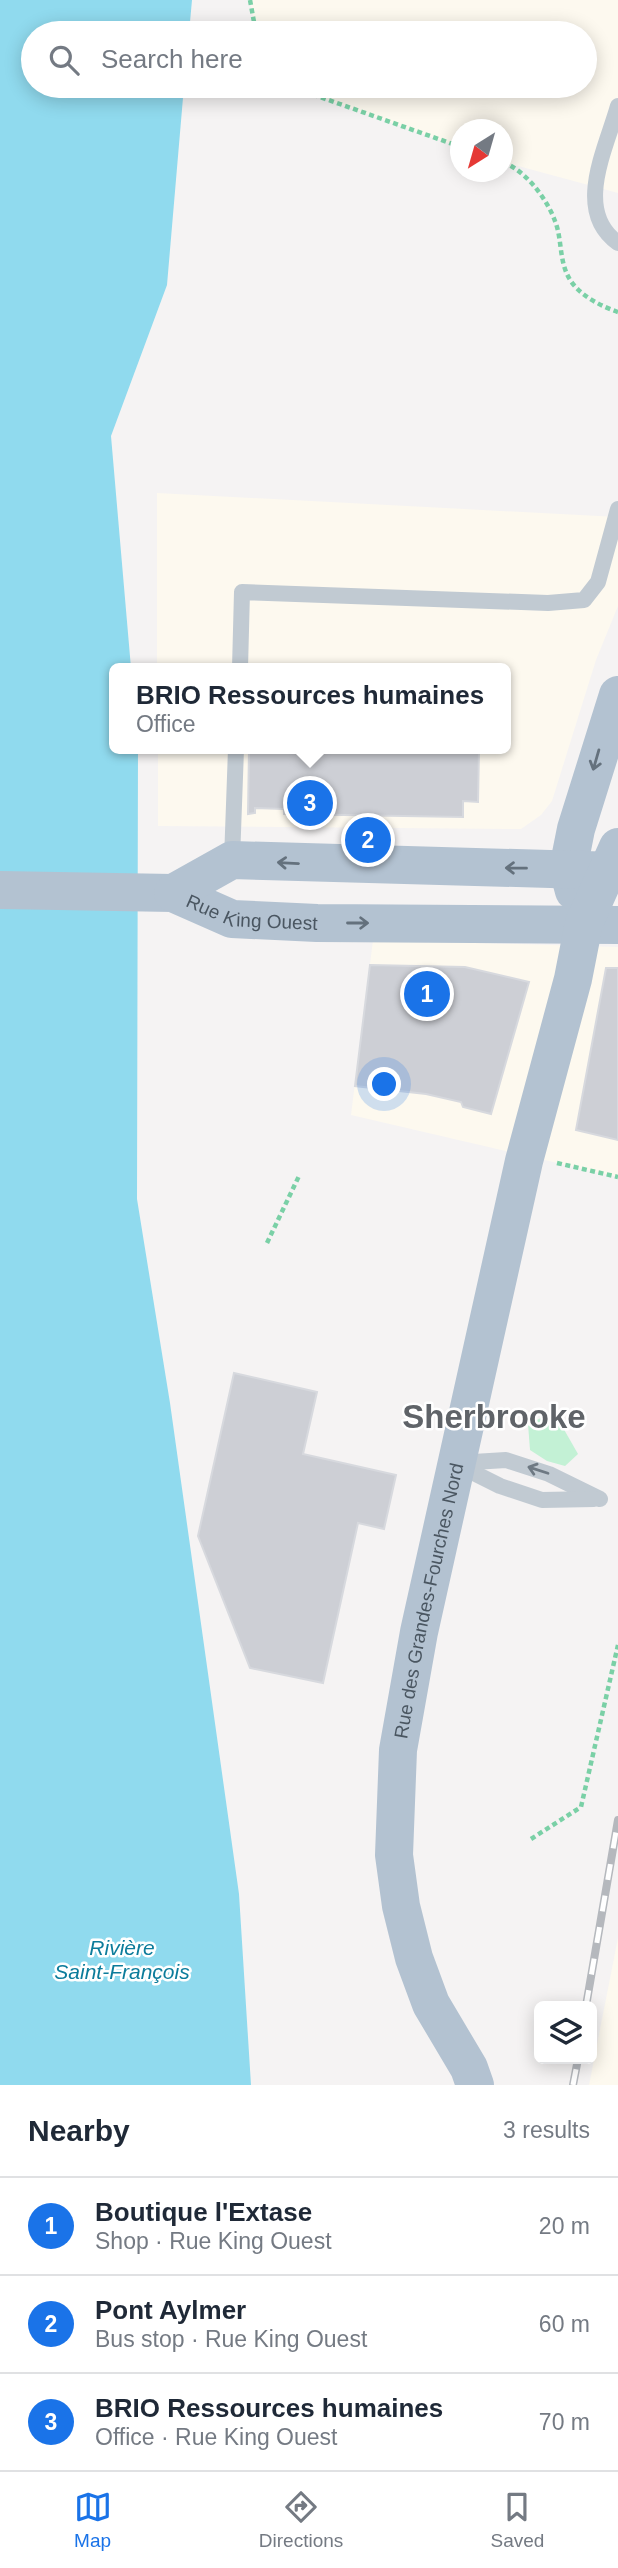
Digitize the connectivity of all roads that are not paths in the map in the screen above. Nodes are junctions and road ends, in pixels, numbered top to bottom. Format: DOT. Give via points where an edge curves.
graph roads {
  1 [pos="618,106"];
  2 [pos="618,243"];
  3 [pos="618,509"];
  4 [pos="240,663"];
  5 [pos="618,695"];
  6 [pos="236,754"];
  7 [pos="232,860"];
  8 [pos="615,863"];
  9 [pos="568,869"];
  10 [pos="0,890"];
  11 [pos="173,893"];
  12 [pos="601,924"];
  13 [pos="455,1463"];
  14 [pos="481,2079"];
  1 -- 2 [label="lane" via="593,199 598,223"];
  3 -- 4 [label="lane" via="598,582 584,600 548,603 243,592"];
  5 -- 9 [label="main road, one-way"];
  6 -- 7 [label="lane"];
  9 -- 7 [label="main road, one-way"];
  7 -- 11 [label="main road, Rue King Ouest"];
  8 -- 9 [label="main road"];
  8 -- 12 [label="main road"];
  9 -- 12 [label="main road"];
  10 -- 11 [label="main road"];
  11 -- 12 [label="main road, Rue King Ouest, one-way" via="232,919"];
  12 -- 13 [label="main road, Rue des Grandes-Fourches Nord" via="573,979 525,1156"];
  13 -- 13 [label="lane, one-way" via="500,1486 542,1500 600,1499 549,1474 506,1460"];
  13 -- 14 [label="main road, Rue des Grandes-Fourches Nord" via="398,1750 394,1855 401,1906 431,2004"];
}
